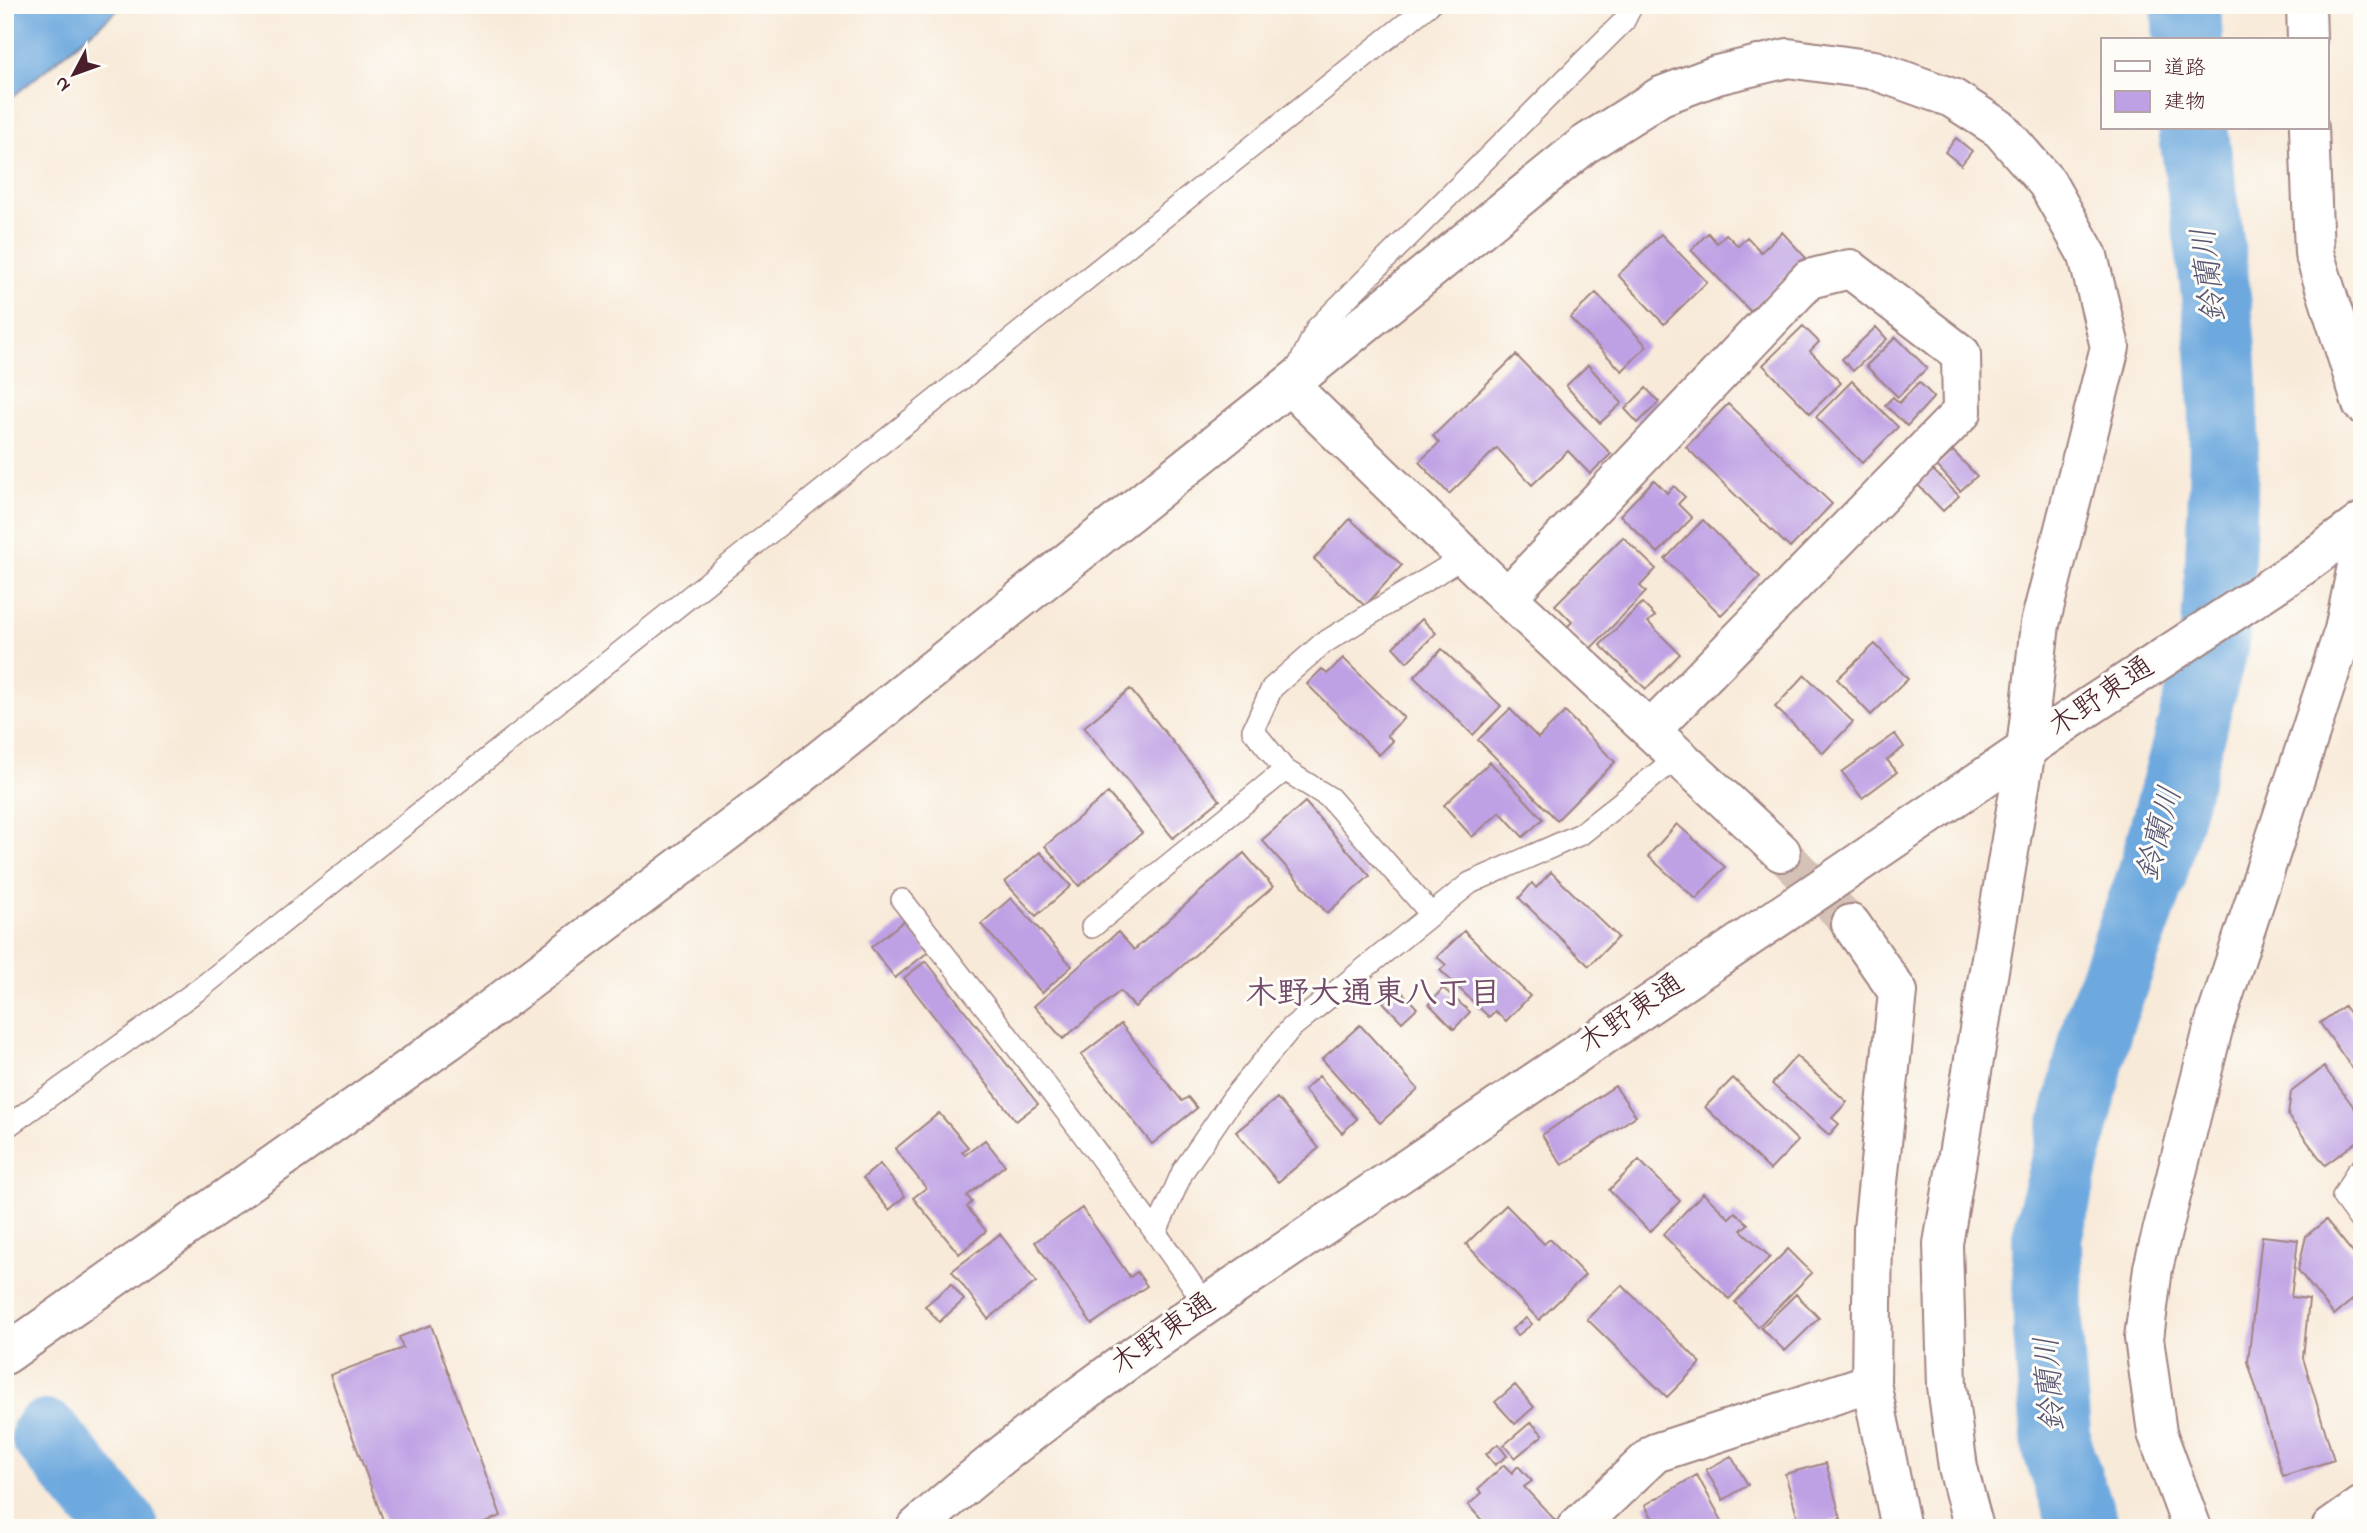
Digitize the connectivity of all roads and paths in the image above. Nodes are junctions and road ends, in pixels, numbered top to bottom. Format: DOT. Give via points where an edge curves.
graph roads {
  1 [pos="1429,5"];
  2 [pos="1632,5"];
  3 [pos="2306,5"];
  4 [pos="2307,38"];
  5 [pos="2309,130"];
  6 [pos="1289,385"];
  7 [pos="2362,404"];
  8 [pos="2362,522"];
  9 [pos="2362,541"];
  10 [pos="1465,556"];
  11 [pos="1507,597"];
  12 [pos="1651,730"];
  13 [pos="2026,750"];
  14 [pos="1679,756"];
  15 [pos="1285,770"];
  16 [pos="1781,852"];
  17 [pos="902,900"];
  18 [pos="1431,914"];
  19 [pos="1850,924"];
  20 [pos="1092,927"];
  21 [pos="5,1128"];
  22 [pos="2362,1168"];
  23 [pos="2362,1223"];
  24 [pos="1156,1232"];
  25 [pos="1206,1305"];
  26 [pos="5,1355"];
  27 [pos="1871,1383"];
  28 [pos="2362,1506"];
  29 [pos="916,1528"];
  30 [pos="1576,1528"];
  31 [pos="1901,1528"];
  32 [pos="1973,1528"];
  33 [pos="2192,1528"];
  34 [pos="2331,1528"];
  1 -- 21 [label="lane" via="202,987"];
  2 -- 6 [label="lane" via="1623,21 1317,328"];
  3 -- 4 [label="street"];
  5 -- 7 [label="street" via="2314,253"];
  6 -- 10 [label="street"];
  6 -- 13 [label="street" via="1584,145 1661,96 1717,75 1788,58 1874,70 1952,97 2000,129 2047,183 2088,256 2110,347 2040,624"];
  6 -- 26 [label="street" via="782,790 451,1039"];
  8 -- 13 [label="street, 木野東通"];
  9 -- 33 [label="street" via="2344,631 2214,1026 2153,1268 2144,1338 2157,1433"];
  10 -- 11 [label="street"];
  10 -- 15 [label="lane" via="1322,643 1272,688 1253,730"];
  11 -- 12 [label="street"];
  11 -- 12 [label="street" via="1809,279 1850,269 1961,354 1962,412"];
  12 -- 14 [label="street"];
  13 -- 25 [label="street, 木野東通"];
  13 -- 32 [label="street" via="1944,1244 1947,1386 1958,1468"];
  14 -- 16 [label="street"];
  14 -- 18 [label="lane" via="1581,834 1470,883"];
  15 -- 18 [label="lane" via="1330,798"];
  15 -- 20 [label="lane"];
  17 -- 24 [label="lane"];
  18 -- 24 [label="lane" via="1291,1028 1233,1098 1183,1171"];
  19 -- 27 [label="street" via="1898,992 1872,1228"];
  22 -- 23 [label="lane" via="2343,1197"];
  24 -- 25 [label="lane"];
  25 -- 29 [label="street, 木野東通" via="1086,1390"];
  27 -- 30 [label="street" via="1655,1453"];
  27 -- 31 [label="street"];
  28 -- 34 [label="street"];
}
